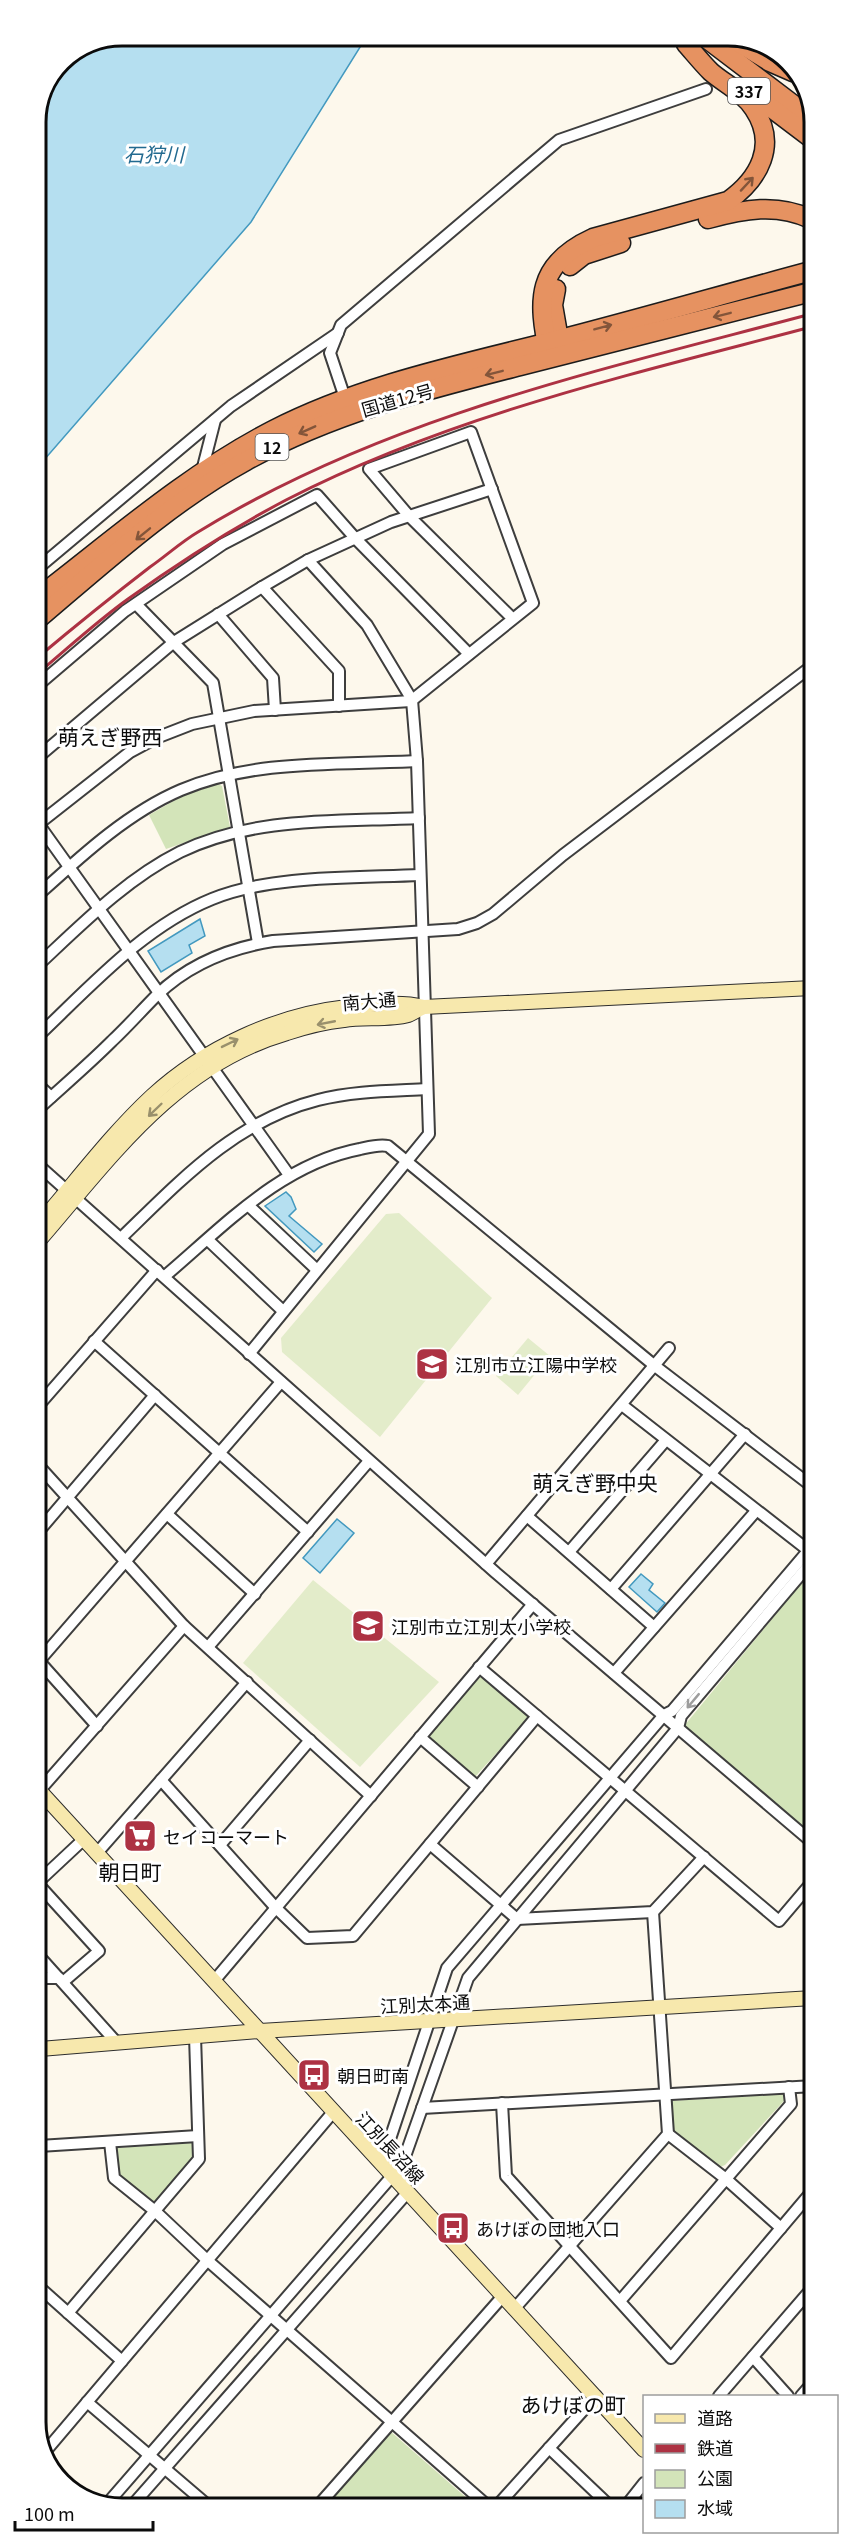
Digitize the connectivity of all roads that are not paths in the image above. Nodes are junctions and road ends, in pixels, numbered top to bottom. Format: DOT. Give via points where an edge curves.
graph roads {
  1 [pos="688,47"];
  2 [pos="690,47"];
  3 [pos="717,47"];
  4 [pos="751,50"];
  5 [pos="779,66"];
  6 [pos="706,89"];
  7 [pos="803,112"];
  8 [pos="804,133"];
  9 [pos="804,217"];
  10 [pos="804,273"];
  11 [pos="804,294"];
  12 [pos="338,333"];
  13 [pos="555,349"];
  14 [pos="345,398"];
  15 [pos="215,420"];
  16 [pos="202,471"];
  17 [pos="492,489"];
  18 [pos="409,516"];
  19 [pos="355,538"];
  20 [pos="308,560"];
  21 [pos="46,561"];
  22 [pos="262,587"];
  23 [pos="46,591"];
  24 [pos="136,604"];
  25 [pos="46,613"];
  26 [pos="218,615"];
  27 [pos="513,619"];
  28 [pos="174,642"];
  29 [pos="469,654"];
  30 [pos="804,672"];
  31 [pos="46,679"];
  32 [pos="412,700"];
  33 [pos="339,706"];
  34 [pos="275,710"];
  35 [pos="218,717"];
  36 [pos="46,750"];
  37 [pos="417,760"];
  38 [pos="228,775"];
  39 [pos="46,817"];
  40 [pos="419,818"];
  41 [pos="238,832"];
  42 [pos="46,834"];
  43 [pos="69,867"];
  44 [pos="420,875"];
  45 [pos="46,888"];
  46 [pos="249,888"];
  47 [pos="99,908"];
  48 [pos="423,931"];
  49 [pos="258,943"];
  50 [pos="129,951"];
  51 [pos="46,958"];
  52 [pos="804,988"];
  53 [pos="159,993"];
  54 [pos="424,1007"];
  55 [pos="46,1029"];
  56 [pos="207,1062"];
  57 [pos="427,1089"];
  58 [pos="46,1092"];
  59 [pos="51,1097"];
  60 [pos="46,1102"];
  61 [pos="253,1125"];
  62 [pos="407,1161"];
  63 [pos="46,1172"];
  64 [pos="289,1175"];
  65 [pos="72,1195"];
  66 [pos="249,1206"];
  67 [pos="46,1219"];
  68 [pos="46,1232"];
  69 [pos="122,1238"];
  70 [pos="208,1240"];
  71 [pos="316,1270"];
  72 [pos="161,1273"];
  73 [pos="283,1311"];
  74 [pos="94,1341"];
  75 [pos="669,1348"];
  76 [pos="249,1354"];
  77 [pos="655,1366"];
  78 [pos="281,1382"];
  79 [pos="155,1395"];
  80 [pos="46,1397"];
  81 [pos="622,1405"];
  82 [pos="745,1434"];
  83 [pos="666,1440"];
  84 [pos="219,1454"];
  85 [pos="369,1461"];
  86 [pos="46,1474"];
  87 [pos="710,1475"];
  88 [pos="804,1480"];
  89 [pos="68,1498"];
  90 [pos="756,1511"];
  91 [pos="167,1514"];
  92 [pos="527,1516"];
  93 [pos="46,1523"];
  94 [pos="308,1532"];
  95 [pos="804,1547"];
  96 [pos="569,1552"];
  97 [pos="126,1561"];
  98 [pos="804,1562"];
  99 [pos="804,1563"];
  100 [pos="486,1564"];
  101 [pos="611,1589"];
  102 [pos="255,1594"];
  103 [pos="533,1604"];
  104 [pos="184,1626"];
  105 [pos="654,1627"];
  106 [pos="208,1647"];
  107 [pos="46,1652"];
  108 [pos="479,1668"];
  109 [pos="46,1670"];
  110 [pos="614,1673"];
  111 [pos="247,1682"];
  112 [pos="664,1715"];
  113 [pos="537,1716"];
  114 [pos="97,1726"];
  115 [pos="678,1728"];
  116 [pos="420,1737"];
  117 [pos="310,1740"];
  118 [pos="610,1778"];
  119 [pos="161,1780"];
  120 [pos="46,1781"];
  121 [pos="478,1787"];
  122 [pos="625,1791"];
  123 [pos="371,1796"];
  124 [pos="46,1797"];
  125 [pos="804,1835"];
  126 [pos="84,1839"];
  127 [pos="430,1844"];
  128 [pos="220,1845"];
  129 [pos="97,1853"];
  130 [pos="704,1857"];
  131 [pos="46,1875"];
  132 [pos="46,1892"];
  133 [pos="804,1892"];
  134 [pos="501,1905"];
  135 [pos="276,1908"];
  136 [pos="653,1912"];
  137 [pos="517,1919"];
  138 [pos="46,1964"];
  139 [pos="46,1979"];
  140 [pos="61,1980"];
  141 [pos="214,1981"];
  142 [pos="804,1999"];
  143 [pos="660,2007"];
  144 [pos="454,2019"];
  145 [pos="431,2020"];
  146 [pos="260,2031"];
  147 [pos="195,2036"];
  148 [pos="117,2043"];
  149 [pos="46,2047"];
  150 [pos="804,2086"];
  151 [pos="789,2087"];
  152 [pos="665,2094"];
  153 [pos="502,2103"];
  154 [pos="422,2108"];
  155 [pos="334,2111"];
  156 [pos="668,2134"];
  157 [pos="198,2136"];
  158 [pos="110,2142"];
  159 [pos="46,2146"];
  160 [pos="382,2163"];
  161 [pos="395,2177"];
  162 [pos="726,2179"];
  163 [pos="408,2192"];
  164 [pos="804,2201"];
  165 [pos="155,2211"];
  166 [pos="781,2228"];
  167 [pos="569,2245"];
  168 [pos="207,2260"];
  169 [pos="46,2293"];
  170 [pos="503,2296"];
  171 [pos="804,2298"];
  172 [pos="620,2301"];
  173 [pos="515,2308"];
  174 [pos="68,2313"];
  175 [pos="271,2315"];
  176 [pos="287,2329"];
  177 [pos="753,2357"];
  178 [pos="122,2361"];
  179 [pos="721,2395"];
  180 [pos="786,2395"];
  181 [pos="596,2396"];
  182 [pos="87,2402"];
  183 [pos="393,2421"];
  184 [pos="50,2445"];
  185 [pos="549,2448"];
  186 [pos="643,2448"];
  187 [pos="149,2456"];
  188 [pos="165,2468"];
  189 [pos="643,2485"];
  190 [pos="113,2497"];
  191 [pos="139,2498"];
  192 [pos="200,2498"];
  193 [pos="325,2498"];
  194 [pos="479,2498"];
  195 [pos="504,2498"];
  196 [pos="602,2498"];
  197 [pos="632,2498"];
  13 -- 1 [label="highway, one-way" via="541,301 550,271 573,248 592,238 718,205 745,188 758,169 764,150 763,131 754,109"];
  2 -- 8 [label="highway, 337"];
  3 -- 7 [label="highway, 337"];
  4 -- 5 [label="highway"];
  6 -- 12 [label="street" via="559,140 341,325"];
  9 -- 13 [label="highway" via="782,210 750,209 584,255 557,286"];
  13 -- 10 [label="highway, 国道12号 / 12, one-way"];
  11 -- 13 [label="highway, 国道12号 / 12, one-way"];
  12 -- 14 [label="street" via="330,353"];
  12 -- 15 [label="street"];
  13 -- 14 [label="highway, 国道12号 / 12" via="457,364"];
  13 -- 25 [label="highway, 国道12号 / 12, one-way" via="391,399 282,442 222,475 171,510"];
  14 -- 16 [label="highway, 国道12号 / 12" via="273,431"];
  15 -- 16 [label="street"];
  15 -- 21 [label="street"];
  16 -- 23 [label="highway, 国道12号 / 12"];
  17 -- 18 [label="street"];
  17 -- 18 [label="street" via="471,432 369,469"];
  17 -- 27 [label="street" via="533,603"];
  18 -- 19 [label="street"];
  18 -- 27 [label="street"];
  19 -- 20 [label="street"];
  19 -- 24 [label="street" via="317,495 223,544"];
  19 -- 29 [label="street"];
  20 -- 22 [label="street"];
  20 -- 32 [label="street" via="367,625"];
  22 -- 26 [label="street"];
  22 -- 33 [label="street" via="339,671"];
  24 -- 28 [label="street"];
  24 -- 31 [label="street"];
  26 -- 28 [label="street"];
  26 -- 34 [label="street" via="273,678"];
  27 -- 29 [label="street"];
  28 -- 35 [label="street" via="213,683"];
  28 -- 36 [label="street"];
  29 -- 32 [label="street"];
  30 -- 48 [label="street" via="563,855 493,914 468,927"];
  32 -- 33 [label="street"];
  32 -- 37 [label="street"];
  33 -- 34 [label="street"];
  34 -- 35 [label="street"];
  35 -- 38 [label="street"];
  35 -- 39 [label="street" via="171,731 136,749"];
  37 -- 38 [label="street" via="273,768"];
  37 -- 40 [label="street"];
  38 -- 41 [label="street"];
  38 -- 43 [label="street" via="181,790 151,806"];
  40 -- 41 [label="street" via="283,825"];
  40 -- 44 [label="street"];
  41 -- 46 [label="street"];
  41 -- 47 [label="street" via="177,854"];
  42 -- 43 [label="street"];
  43 -- 45 [label="street"];
  43 -- 47 [label="street"];
  44 -- 46 [label="street"];
  44 -- 48 [label="street"];
  46 -- 49 [label="street"];
  46 -- 50 [label="street" via="188,910"];
  47 -- 50 [label="street"];
  47 -- 51 [label="street"];
  48 -- 49 [label="street"];
  48 -- 54 [label="street"];
  49 -- 53 [label="street" via="208,960"];
  50 -- 53 [label="street"];
  50 -- 55 [label="street"];
  52 -- 54 [label="street, 南大通"];
  53 -- 56 [label="street"];
  53 -- 59 [label="street"];
  54 -- 56 [label="street, 南大通" via="408,1003 310,1014 254,1032"];
  54 -- 57 [label="street"];
  56 -- 61 [label="street"];
  56 -- 65 [label="street, 南大通" via="174,1077 146,1102"];
  57 -- 61 [label="street" via="327,1098"];
  57 -- 62 [label="street" via="429,1134"];
  58 -- 59 [label="street"];
  59 -- 60 [label="street"];
  61 -- 64 [label="street"];
  61 -- 69 [label="street" via="197,1165"];
  62 -- 64 [label="street" via="388,1146 379,1145 339,1154"];
  62 -- 71 [label="street"];
  62 -- 77 [label="street"];
  63 -- 65 [label="street"];
  64 -- 66 [label="street"];
  65 -- 67 [label="street, 南大通"];
  65 -- 68 [label="street, 南大通"];
  65 -- 69 [label="street"];
  66 -- 70 [label="street"];
  66 -- 71 [label="street"];
  69 -- 72 [label="street"];
  70 -- 72 [label="street"];
  70 -- 73 [label="street"];
  71 -- 73 [label="street"];
  72 -- 74 [label="street"];
  72 -- 76 [label="street"];
  73 -- 76 [label="street"];
  74 -- 79 [label="street"];
  74 -- 80 [label="street"];
  75 -- 77 [label="street"];
  76 -- 78 [label="street"];
  77 -- 81 [label="street"];
  77 -- 82 [label="street"];
  78 -- 84 [label="street"];
  78 -- 85 [label="street"];
  79 -- 84 [label="street"];
  79 -- 89 [label="street"];
  81 -- 83 [label="street"];
  81 -- 92 [label="street"];
  82 -- 87 [label="street"];
  82 -- 88 [label="street"];
  83 -- 87 [label="street"];
  83 -- 96 [label="street"];
  84 -- 91 [label="street"];
  84 -- 94 [label="street"];
  85 -- 94 [label="street"];
  85 -- 100 [label="street"];
  86 -- 89 [label="street"];
  87 -- 90 [label="street"];
  87 -- 101 [label="street"];
  89 -- 93 [label="street"];
  89 -- 97 [label="street"];
  90 -- 95 [label="street"];
  90 -- 105 [label="street"];
  91 -- 97 [label="street"];
  91 -- 102 [label="street"];
  92 -- 96 [label="street"];
  92 -- 100 [label="street"];
  94 -- 102 [label="street"];
  96 -- 101 [label="street"];
  97 -- 104 [label="street"];
  97 -- 107 [label="street"];
  98 -- 112 [label="street" via="672,1711"];
  99 -- 115 [label="street, one-way" via="681,1716"];
  100 -- 103 [label="street"];
  101 -- 105 [label="street"];
  102 -- 106 [label="street"];
  103 -- 108 [label="street"];
  103 -- 110 [label="street"];
  104 -- 106 [label="street"];
  104 -- 114 [label="street"];
  105 -- 110 [label="street"];
  106 -- 111 [label="street"];
  108 -- 113 [label="street"];
  108 -- 116 [label="street"];
  109 -- 114 [label="street"];
  110 -- 112 [label="street"];
  111 -- 117 [label="street"];
  111 -- 119 [label="street"];
  112 -- 115 [label="street"];
  112 -- 118 [label="street"];
  113 -- 118 [label="street"];
  113 -- 121 [label="street"];
  114 -- 120 [label="street"];
  115 -- 122 [label="street"];
  115 -- 125 [label="street"];
  116 -- 121 [label="street"];
  116 -- 123 [label="street"];
  117 -- 123 [label="street"];
  117 -- 128 [label="street"];
  118 -- 122 [label="street"];
  118 -- 134 [label="street"];
  119 -- 128 [label="street"];
  119 -- 129 [label="street"];
  121 -- 127 [label="street"];
  122 -- 130 [label="street"];
  122 -- 137 [label="street"];
  123 -- 135 [label="street"];
  124 -- 126 [label="street, 江別長沼線"];
  126 -- 129 [label="street, 江別長沼線"];
  126 -- 131 [label="street"];
  127 -- 134 [label="street"];
  127 -- 135 [label="street" via="353,1936 307,1938"];
  128 -- 135 [label="street"];
  129 -- 141 [label="street, 江別長沼線"];
  130 -- 133 [label="street" via="779,1921"];
  130 -- 136 [label="street"];
  132 -- 140 [label="street" via="99,1951"];
  134 -- 137 [label="street"];
  134 -- 145 [label="street" via="447,1968"];
  135 -- 141 [label="street"];
  136 -- 137 [label="street"];
  136 -- 143 [label="street"];
  137 -- 144 [label="street" via="468,1978"];
  138 -- 140 [label="street"];
  139 -- 140 [label="street"];
  140 -- 148 [label="street"];
  141 -- 146 [label="street, 江別長沼線"];
  142 -- 143 [label="street, 江別太本通"];
  143 -- 144 [label="street, 江別太本通"];
  143 -- 152 [label="street"];
  144 -- 145 [label="street, 江別太本通"];
  144 -- 154 [label="street"];
  145 -- 146 [label="street, 江別太本通"];
  145 -- 160 [label="street"];
  146 -- 147 [label="street, 江別太本通"];
  146 -- 155 [label="street, 江別長沼線"];
  147 -- 148 [label="street, 江別太本通"];
  147 -- 157 [label="street"];
  148 -- 149 [label="street, 江別太本通"];
  150 -- 151 [label="street"];
  151 -- 152 [label="street"];
  151 -- 162 [label="street" via="791,2104"];
  152 -- 153 [label="street"];
  152 -- 156 [label="street"];
  153 -- 154 [label="street"];
  153 -- 167 [label="street" via="506,2176"];
  154 -- 161 [label="street"];
  155 -- 160 [label="street, 江別長沼線"];
  155 -- 168 [label="street"];
  156 -- 162 [label="street"];
  156 -- 167 [label="street"];
  157 -- 158 [label="street"];
  157 -- 165 [label="street" via="199,2159"];
  158 -- 159 [label="street"];
  158 -- 165 [label="street" via="114,2178"];
  160 -- 161 [label="street, 江別長沼線"];
  161 -- 163 [label="street, 江別長沼線"];
  161 -- 175 [label="street"];
  162 -- 166 [label="street"];
  162 -- 172 [label="street"];
  163 -- 170 [label="street, 江別長沼線"];
  163 -- 176 [label="street"];
  164 -- 166 [label="street"];
  165 -- 168 [label="street"];
  165 -- 174 [label="street"];
  166 -- 172 [label="street" via="671,2358"];
  167 -- 172 [label="street"];
  167 -- 173 [label="street"];
  168 -- 175 [label="street"];
  168 -- 178 [label="street"];
  169 -- 174 [label="street"];
  170 -- 173 [label="street, 江別長沼線"];
  170 -- 183 [label="street"];
  171 -- 177 [label="street"];
  173 -- 181 [label="street, 江別長沼線"];
  174 -- 178 [label="street"];
  175 -- 176 [label="street"];
  175 -- 187 [label="street"];
  176 -- 183 [label="street"];
  176 -- 188 [label="street"];
  177 -- 179 [label="street"];
  177 -- 180 [label="street"];
  178 -- 182 [label="street"];
  181 -- 185 [label="street"];
  181 -- 186 [label="street, 江別長沼線"];
  182 -- 184 [label="street"];
  182 -- 187 [label="street"];
  183 -- 193 [label="street"];
  183 -- 194 [label="street"];
  185 -- 195 [label="street"];
  185 -- 196 [label="street"];
  187 -- 188 [label="street"];
  187 -- 190 [label="street"];
  188 -- 191 [label="street"];
  188 -- 192 [label="street"];
  189 -- 197 [label="street"];
}
